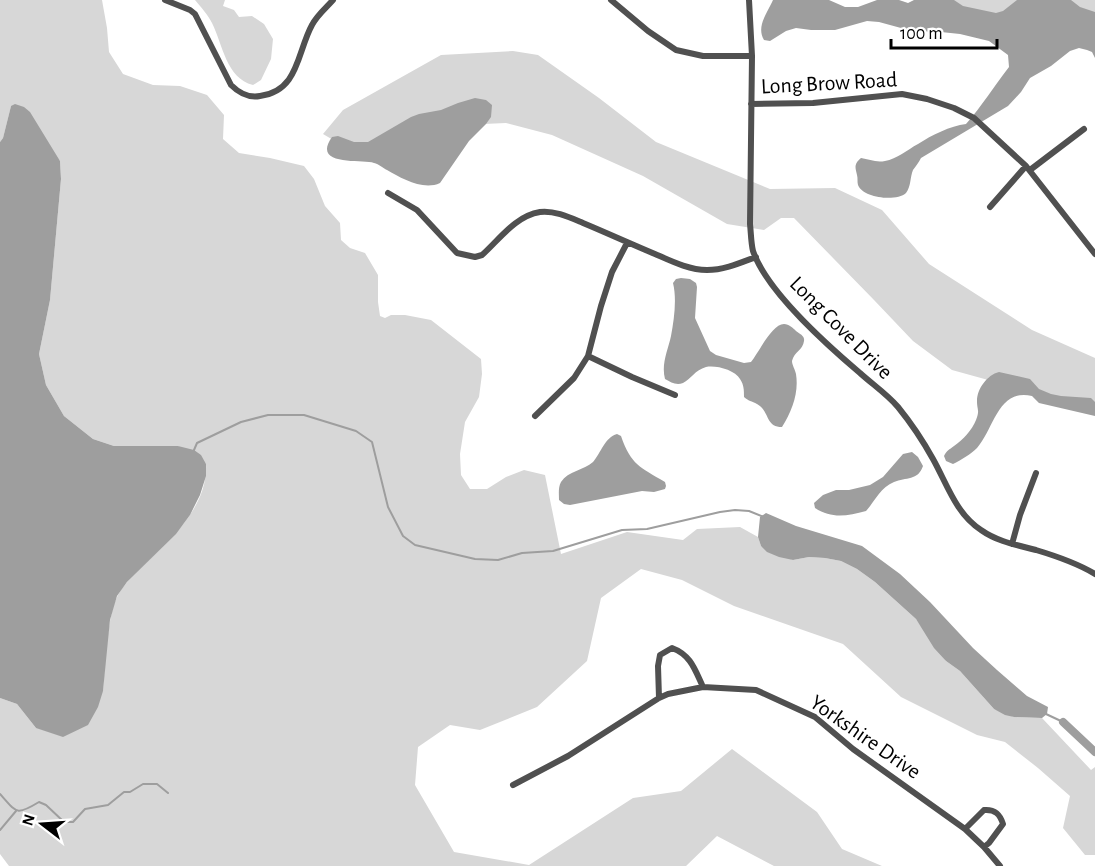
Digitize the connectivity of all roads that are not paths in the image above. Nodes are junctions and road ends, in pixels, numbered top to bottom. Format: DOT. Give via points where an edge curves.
graph roads {
  1 [pos="165,0"];
  2 [pos="333,0"];
  3 [pos="611,0"];
  4 [pos="749,0"];
  5 [pos="752,56"];
  6 [pos="751,104"];
  7 [pos="1084,129"];
  8 [pos="1028,168"];
  9 [pos="388,193"];
  10 [pos="990,207"];
  11 [pos="627,243"];
  12 [pos="1095,254"];
  13 [pos="756,257"];
  14 [pos="588,356"];
  15 [pos="675,395"];
  16 [pos="535,416"];
  17 [pos="1036,473"];
  18 [pos="1012,544"];
  19 [pos="1095,574"];
  20 [pos="703,687"];
  21 [pos="659,698"];
  22 [pos="513,785"];
  23 [pos="965,829"];
  24 [pos="984,847"];
  25 [pos="1000,866"];
  1 -- 2 [label="street" via="195,14 231,85 258,97 281,89 290,80 311,26"];
  3 -- 5 [label="street" via="676,50 703,56"];
  4 -- 5 [label="street, Long Cove Drive"];
  5 -- 6 [label="street, Long Cove Drive"];
  6 -- 8 [label="street, Long Brow Road" via="813,103 902,94 927,99 974,118"];
  6 -- 13 [label="street, Long Cove Drive" via="750,224"];
  7 -- 8 [label="street"];
  8 -- 10 [label="street"];
  8 -- 12 [label="street, Long Brow Road"];
  9 -- 11 [label="street" via="417,210 458,253 469,256 482,255 514,223 540,212 552,212"];
  11 -- 13 [label="street" via="677,264 704,270"];
  11 -- 14 [label="street" via="612,272"];
  13 -- 18 [label="street, Long Cove Drive" via="768,279 821,339 896,405 928,450 967,519 997,540"];
  14 -- 15 [label="street"];
  14 -- 16 [label="street" via="574,378"];
  17 -- 18 [label="street"];
  18 -- 19 [label="street, Long Cove Drive" via="1061,558"];
  20 -- 21 [label="street, Yorkshire Drive"];
  20 -- 21 [label="street" via="688,657 672,648 660,655"];
  20 -- 23 [label="street, Yorkshire Drive" via="756,690 815,717"];
  21 -- 22 [label="street, Yorkshire Drive" via="568,756"];
  23 -- 24 [label="street, Yorkshire Drive"];
  23 -- 24 [label="street" via="984,810 995,811 1003,824"];
  24 -- 25 [label="street, Yorkshire Drive"];
}
